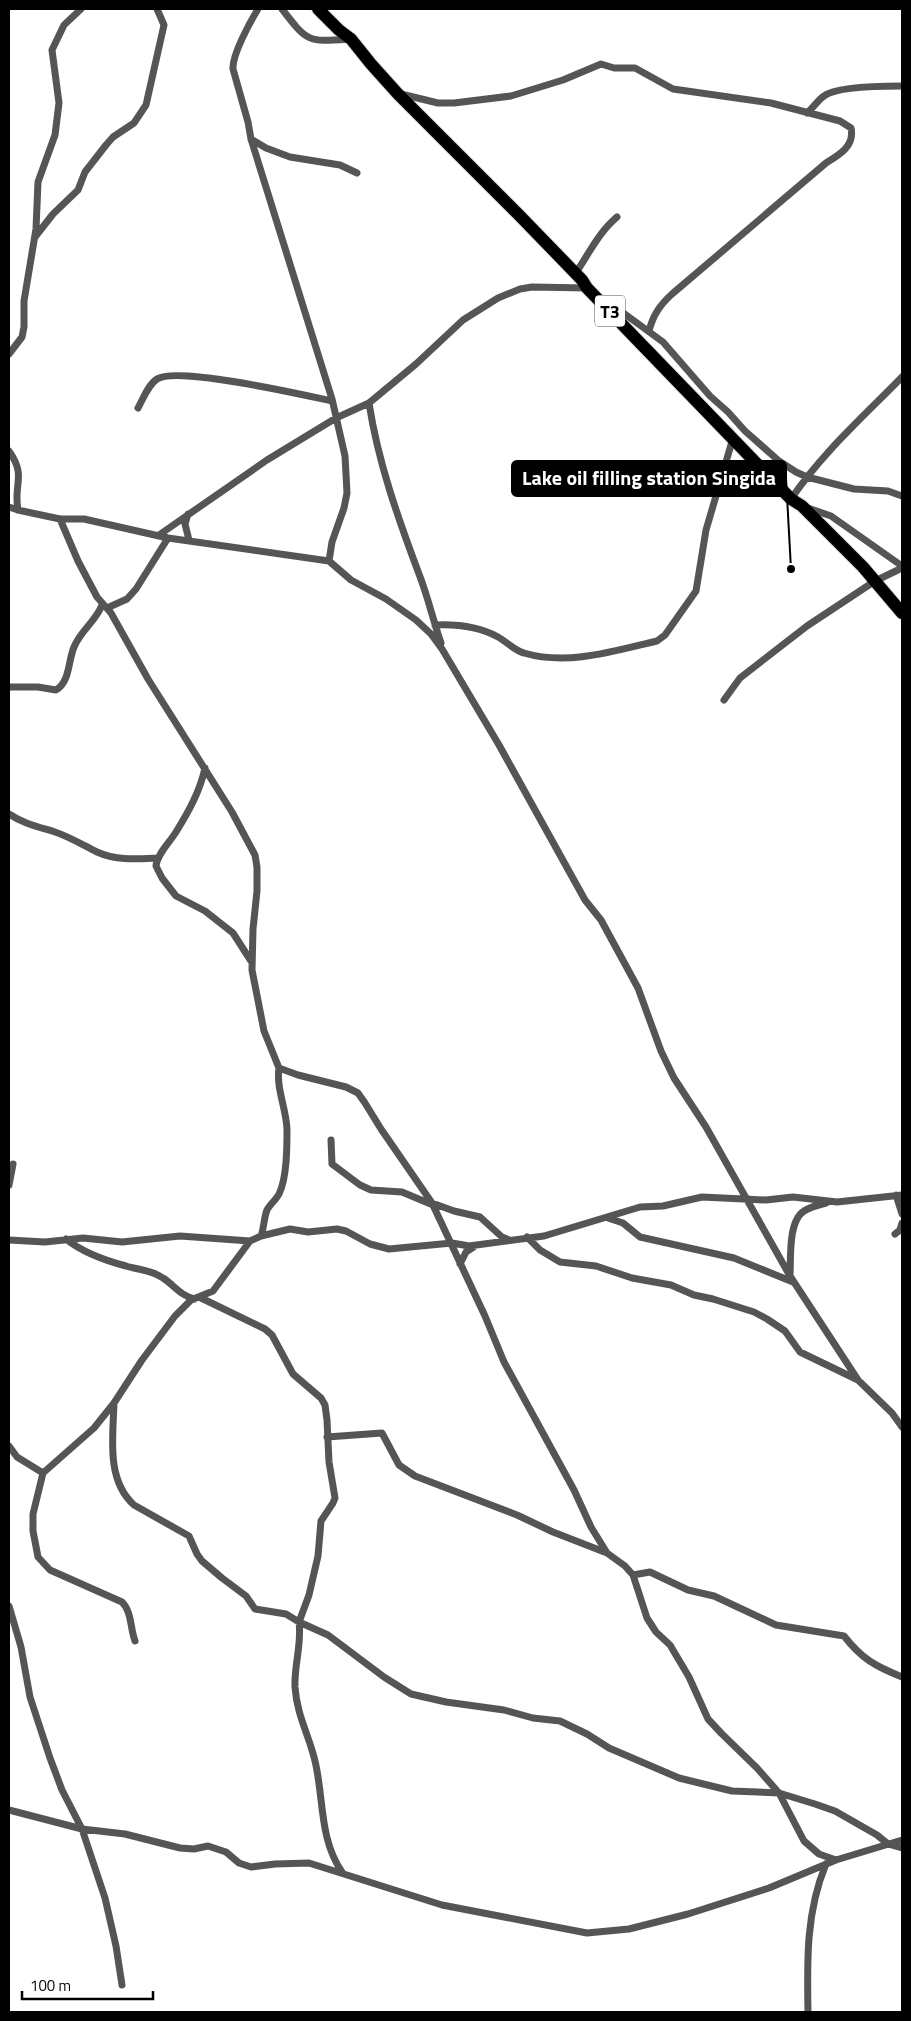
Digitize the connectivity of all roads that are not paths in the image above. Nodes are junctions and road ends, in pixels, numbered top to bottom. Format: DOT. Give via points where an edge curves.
graph roads {
  1 [pos="81,9"];
  2 [pos="157,9"];
  3 [pos="258,9"];
  4 [pos="282,9"];
  5 [pos="318,9"];
  6 [pos="351,39"];
  7 [pos="902,86"];
  8 [pos="398,94"];
  9 [pos="807,113"];
  10 [pos="251,139"];
  11 [pos="357,173"];
  12 [pos="617,217"];
  13 [pos="33,239"];
  14 [pos="575,274"];
  15 [pos="587,288"];
  16 [pos="604,305"];
  17 [pos="649,332"];
  18 [pos="9,354"];
  19 [pos="902,377"];
  20 [pos="332,401"];
  21 [pos="369,403"];
  22 [pos="138,408"];
  23 [pos="336,418"];
  24 [pos="733,438"];
  25 [pos="9,451"];
  26 [pos="807,477"];
  27 [pos="902,496"];
  28 [pos="796,503"];
  29 [pos="9,507"];
  30 [pos="18,510"];
  31 [pos="188,514"];
  32 [pos="60,519"];
  33 [pos="159,535"];
  34 [pos="168,538"];
  35 [pos="190,540"];
  36 [pos="329,562"];
  37 [pos="902,567"];
  38 [pos="875,581"];
  39 [pos="105,606"];
  40 [pos="902,613"];
  41 [pos="435,625"];
  42 [pos="442,648"];
  43 [pos="9,687"];
  44 [pos="724,700"];
  45 [pos="205,768"];
  46 [pos="9,814"];
  47 [pos="158,858"];
  48 [pos="251,962"];
  49 [pos="279,1068"];
  50 [pos="331,1140"];
  51 [pos="13,1164"];
  52 [pos="9,1185"];
  53 [pos="899,1195"];
  54 [pos="748,1200"];
  55 [pos="829,1202"];
  56 [pos="433,1204"];
  57 [pos="902,1214"];
  58 [pos="608,1218"];
  59 [pos="902,1223"];
  60 [pos="895,1234"];
  61 [pos="261,1236"];
  62 [pos="527,1237"];
  63 [pos="66,1239"];
  64 [pos="9,1240"];
  65 [pos="509,1240"];
  66 [pos="250,1241"];
  67 [pos="452,1243"];
  68 [pos="475,1245"];
  69 [pos="460,1264"];
  70 [pos="792,1279"];
  71 [pos="197,1298"];
  72 [pos="858,1380"];
  73 [pos="114,1403"];
  74 [pos="902,1427"];
  75 [pos="327,1437"];
  76 [pos="9,1446"];
  77 [pos="43,1473"];
  78 [pos="608,1553"];
  79 [pos="633,1575"];
  80 [pos="9,1606"];
  81 [pos="299,1622"];
  82 [pos="135,1641"];
  83 [pos="902,1677"];
  84 [pos="779,1793"];
  85 [pos="9,1810"];
  86 [pos="82,1829"];
  87 [pos="902,1840"];
  88 [pos="888,1844"];
  89 [pos="902,1848"];
  90 [pos="836,1860"];
  91 [pos="826,1864"];
  92 [pos="342,1872"];
  93 [pos="122,1985"];
  94 [pos="808,2012"];
  1 -- 13 [label="street" via="64,25 52,50 58,103 55,135 38,182"];
  2 -- 13 [label="street" via="164,25 146,105 134,123 106,145 85,172 78,190"];
  3 -- 10 [label="street" via="232,63"];
  4 -- 6 [label="street" via="305,36 316,40"];
  5 -- 6 [label="highway, T3"];
  6 -- 8 [label="highway, T3"];
  7 -- 9 [label="street" via="830,92"];
  8 -- 9 [label="street" via="454,103 511,96 601,64 636,68 673,89 771,103"];
  8 -- 14 [label="highway, T3"];
  9 -- 17 [label="street" via="840,121 851,128 852,138 844,152 660,305"];
  10 -- 11 [label="street" via="290,157 340,165"];
  10 -- 20 [label="street"];
  12 -- 14 [label="street" via="600,234"];
  13 -- 18 [label="street" via="22,337"];
  14 -- 15 [label="highway, T3"];
  15 -- 16 [label="highway, T3"];
  15 -- 21 [label="street" via="532,287 498,298 463,320"];
  16 -- 17 [label="street" via="622,312"];
  16 -- 24 [label="highway, T3"];
  17 -- 26 [label="street" via="663,342 745,431 779,461"];
  19 -- 26 [label="street" via="851,426"];
  20 -- 22 [label="street" via="269,388 179,376 158,378"];
  20 -- 23 [label="street"];
  21 -- 23 [label="street"];
  21 -- 41 [label="street" via="373,433 390,496 420,574"];
  23 -- 31 [label="street"];
  23 -- 36 [label="street" via="345,456 347,489"];
  24 -- 28 [label="highway, T3"];
  24 -- 41 [label="street" via="706,530 696,591 665,636 657,641 597,655 553,658 524,653 475,628 458,624"];
  25 -- 30 [label="street" via="20,476 16,495"];
  26 -- 27 [label="street" via="854,489 888,491"];
  26 -- 28 [label="street"];
  28 -- 37 [label="street" via="831,516"];
  28 -- 38 [label="highway, T3"];
  29 -- 30 [label="street"];
  30 -- 32 [label="street"];
  31 -- 33 [label="street"];
  31 -- 35 [label="street" via="185,524"];
  32 -- 33 [label="street" via="84,519"];
  32 -- 39 [label="street" via="85,576"];
  33 -- 34 [label="street"];
  34 -- 35 [label="street"];
  34 -- 39 [label="street" via="127,599"];
  35 -- 36 [label="street"];
  36 -- 42 [label="street" via="351,580 416,620"];
  37 -- 38 [label="street"];
  38 -- 40 [label="highway, T3"];
  38 -- 44 [label="street" via="807,626 740,678"];
  39 -- 43 [label="street" via="78,638 65,683 60,688"];
  39 -- 45 [label="street"];
  41 -- 42 [label="street"];
  42 -- 54 [label="street" via="585,900 601,920 638,988 674,1078"];
  45 -- 47 [label="street" via="198,794"];
  45 -- 48 [label="street" via="255,855 257,892"];
  46 -- 47 [label="street" via="98,852 124,859"];
  47 -- 48 [label="street" via="158,870 171,891 227,928"];
  48 -- 49 [label="street" via="264,1031"];
  49 -- 56 [label="street" via="358,1093"];
  49 -- 61 [label="street" via="287,1146 279,1195 268,1209"];
  50 -- 56 [label="street" via="332,1164 360,1185 371,1190 402,1192"];
  51 -- 52 [label="street"];
  53 -- 55 [label="street"];
  53 -- 57 [label="street"];
  54 -- 55 [label="street" via="793,1197"];
  54 -- 58 [label="street" via="702,1197 663,1206 640,1207"];
  54 -- 70 [label="street"];
  55 -- 70 [label="street" via="806,1210 797,1217 793,1227"];
  56 -- 65 [label="street" via="480,1217"];
  56 -- 67 [label="street"];
  58 -- 62 [label="street" via="550,1235"];
  58 -- 70 [label="street" via="623,1223 640,1238 734,1258"];
  59 -- 60 [label="street"];
  61 -- 66 [label="street"];
  61 -- 67 [label="street" via="290,1229 308,1232 337,1229 389,1249"];
  62 -- 65 [label="street"];
  62 -- 72 [label="street" via="540,1250 560,1262 596,1266 632,1278 671,1285 754,1312 785,1331 800,1352"];
  63 -- 64 [label="street"];
  63 -- 66 [label="street" via="128,1242 180,1236"];
  63 -- 71 [label="street" via="106,1260 153,1272 187,1297"];
  65 -- 68 [label="street"];
  66 -- 71 [label="street" via="215,1289"];
  67 -- 68 [label="street"];
  67 -- 69 [label="street"];
  68 -- 69 [label="street" via="466,1252"];
  69 -- 78 [label="street" via="514,1382"];
  70 -- 72 [label="street"];
  71 -- 73 [label="street" via="183,1306 175,1316"];
  71 -- 75 [label="street" via="255,1322 272,1335 293,1374 325,1405"];
  72 -- 74 [label="street"];
  73 -- 77 [label="street" via="94,1428"];
  73 -- 81 [label="street" via="114,1465 120,1488 127,1498 189,1536 202,1561 246,1596 256,1609 286,1614"];
  75 -- 78 [label="street" via="382,1433 400,1465 414,1476"];
  75 -- 81 [label="street" via="335,1498 321,1521 318,1556"];
  76 -- 77 [label="street" via="18,1457"];
  77 -- 82 [label="street" via="33,1514 38,1557 50,1570 122,1602 130,1614"];
  78 -- 79 [label="street"];
  79 -- 83 [label="street" via="650,1572 688,1590 714,1596 776,1625 844,1636 865,1659"];
  79 -- 84 [label="street" via="647,1618 670,1645 708,1719"];
  80 -- 86 [label="street" via="41,1732 56,1775"];
  81 -- 84 [label="street" via="328,1635 411,1694 560,1721 609,1748 679,1778 732,1791"];
  81 -- 92 [label="street" via="300,1646 295,1679 298,1707 315,1758 329,1846"];
  84 -- 88 [label="street" via="835,1811"];
  84 -- 90 [label="street" via="804,1841 818,1854"];
  85 -- 86 [label="street"];
  86 -- 92 [label="street" via="125,1834 180,1848 208,1846 226,1852 239,1863 251,1867 309,1863"];
  86 -- 93 [label="street" via="106,1898"];
  87 -- 88 [label="street"];
  88 -- 89 [label="street"];
  88 -- 90 [label="street"];
  90 -- 91 [label="street"];
  91 -- 92 [label="street" via="769,1888 688,1914 600,1933 557,1929 442,1905"];
  91 -- 94 [label="street" via="813,1903 808,1945"];
}
